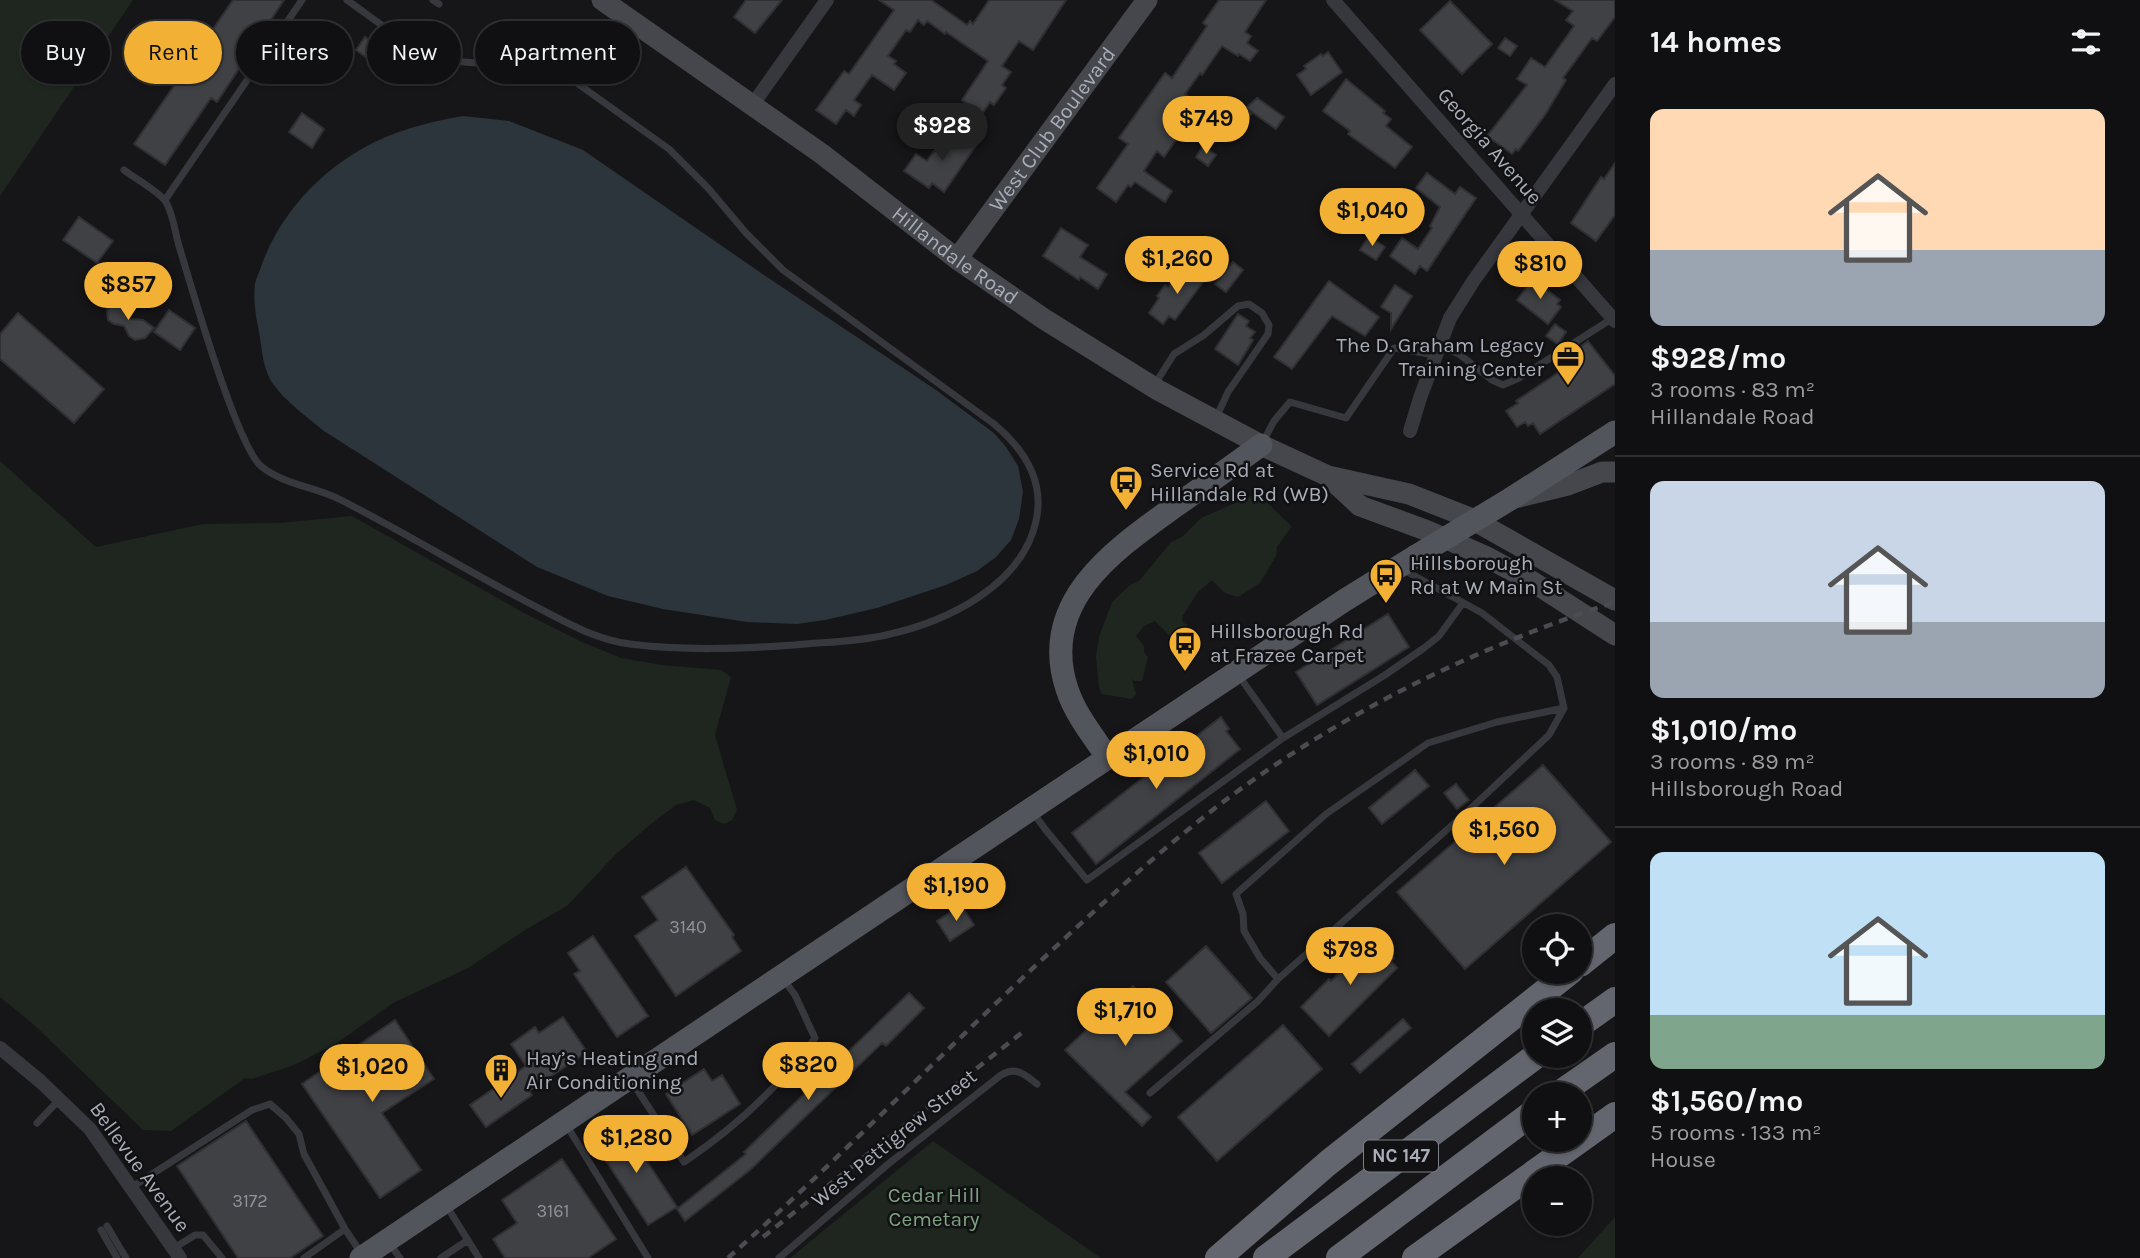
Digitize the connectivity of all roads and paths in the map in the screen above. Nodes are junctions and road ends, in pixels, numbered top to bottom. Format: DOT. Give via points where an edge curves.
graph roads {
  1 [pos="302,0"];
  2 [pos="346,0"];
  3 [pos="602,0"];
  4 [pos="827,0"];
  5 [pos="1147,0"];
  6 [pos="1333,0"];
  7 [pos="1615,84"];
  8 [pos="753,104"];
  9 [pos="124,170"];
  10 [pos="165,200"];
  11 [pos="1522,214"];
  12 [pos="957,259"];
  13 [pos="1614,320"];
  14 [pos="1437,350"];
  15 [pos="1153,388"];
  16 [pos="1215,421"];
  17 [pos="1410,431"];
  18 [pos="1614,433"];
  19 [pos="1261,445"];
  20 [pos="1615,472"];
  21 [pos="1328,476"];
  22 [pos="1512,498"];
  23 [pos="1407,561"];
  24 [pos="1615,600"];
  25 [pos="1463,603"];
  26 [pos="1615,635"];
  27 [pos="1237,673"];
  28 [pos="1564,708"];
  29 [pos="1283,738"];
  30 [pos="1108,758"];
  31 [pos="1032,810"];
  32 [pos="1611,938"];
  33 [pos="1592,954"];
  34 [pos="781,977"];
  35 [pos="1278,979"];
  36 [pos="1555,984"];
  37 [pos="1615,1000"];
  38 [pos="1592,1016"];
  39 [pos="0,1048"];
  40 [pos="1615,1055"];
  41 [pos="1522,1066"];
  42 [pos="630,1079"];
  43 [pos="1576,1082"];
  44 [pos="1037,1084"];
  45 [pos="1150,1093"];
  46 [pos="60,1099"];
  47 [pos="1615,1115"];
  48 [pos="1522,1121"];
  49 [pos="37,1123"];
  50 [pos="564,1123"];
  51 [pos="132,1187"];
  52 [pos="445,1202"];
  53 [pos="345,1228"];
  54 [pos="468,1240"];
  55 [pos="394,1249"];
  56 [pos="177,1253"];
  57 [pos="362,1257"];
  58 [pos="117,1258"];
  59 [pos="126,1258"];
  60 [pos="222,1258"];
  61 [pos="304,1258"];
  62 [pos="441,1258"];
  63 [pos="479,1258"];
  64 [pos="648,1258"];
  65 [pos="779,1258"];
  66 [pos="1218,1258"];
  67 [pos="1266,1258"];
  68 [pos="1339,1258"];
  69 [pos="1415,1258"];
  1 -- 10 [label="lane"];
  2 -- 10 [label="lane" via="419,48 447,60 548,67 669,149 783,270 1013,440 1033,471 1038,489 1032,537 1017,561 968,604 925,625 884,636 711,650 600,638 337,498 262,468 251,456 230,401"];
  3 -- 8 [label="main road, Hillandale Road"];
  4 -- 8 [label="street"];
  5 -- 12 [label="main road, West Club Boulevard"];
  6 -- 11 [label="street, Georgia Avenue"];
  7 -- 11 [label="street"];
  8 -- 12 [label="main road, Hillandale Road"];
  9 -- 10 [label="lane"];
  11 -- 13 [label="street, Georgia Avenue"];
  11 -- 14 [label="street" via="1450,318"];
  12 -- 15 [label="main road, Hillandale Road"];
  13 -- 14 [label="lane" via="1503,384 1459,354"];
  14 -- 17 [label="street"];
  14 -- 19 [label="lane" via="1394,348 1346,418 1290,402"];
  15 -- 16 [label="main road, Hillandale Road"];
  15 -- 16 [label="lane" via="1174,354 1238,306 1255,307 1269,325 1268,334 1228,392"];
  16 -- 19 [label="main road, Hillandale Road"];
  18 -- 22 [label="main road"];
  19 -- 21 [label="main road, Hillandale Road"];
  19 -- 30 [label="main road" via="1111,555 1072,605 1061,650 1064,679 1081,718"];
  20 -- 22 [label="main road"];
  21 -- 24 [label="main road, Hillandale Road" via="1409,494 1469,518"];
  21 -- 26 [label="main road, Hillandale Road" via="1360,506 1485,556"];
  22 -- 23 [label="main road, bridge"];
  23 -- 25 [label="lane"];
  23 -- 27 [label="main road"];
  25 -- 28 [label="lane" via="1482,612 1549,665 1557,677"];
  25 -- 29 [label="lane" via="1424,648"];
  27 -- 29 [label="lane"];
  27 -- 30 [label="main road"];
  28 -- 35 [label="lane" via="1549,735 1467,813"];
  28 -- 35 [label="lane" via="1428,743 1326,814 1237,894 1244,931"];
  29 -- 31 [label="lane" via="1087,880"];
  30 -- 31 [label="main road"];
  31 -- 34 [label="main road"];
  32 -- 33 [label="highway"];
  34 -- 42 [label="main road"];
  34 -- 42 [label="lane" via="815,1038 746,1113 684,1162"];
  35 -- 45 [label="lane"];
  36 -- 66 [label="highway" via="1328,1163"];
  37 -- 38 [label="highway"];
  39 -- 46 [label="street, Bellevue Avenue"];
  40 -- 43 [label="highway"];
  41 -- 67 [label="highway, NC 147"];
  42 -- 50 [label="main road"];
  44 -- 65 [label="lane, West Pettigrew Street" via="1019,1070 1001,1075"];
  46 -- 49 [label="lane"];
  46 -- 51 [label="street, Bellevue Avenue" via="90,1129"];
  47 -- 69 [label="highway"];
  48 -- 68 [label="highway, NC 147"];
  50 -- 52 [label="main road"];
  50 -- 64 [label="lane"];
  51 -- 53 [label="lane" via="252,1110 270,1104 299,1134 304,1154"];
  51 -- 56 [label="street, Bellevue Avenue"];
  52 -- 54 [label="lane"];
  52 -- 55 [label="main road"];
  53 -- 57 [label="lane"];
  53 -- 61 [label="lane"];
  54 -- 62 [label="lane"];
  54 -- 63 [label="lane"];
  55 -- 57 [label="main road"];
  56 -- 60 [label="lane" via="195,1235 203,1235"];
  58 -- 59 [label="lane" via="104,1228"];
}
